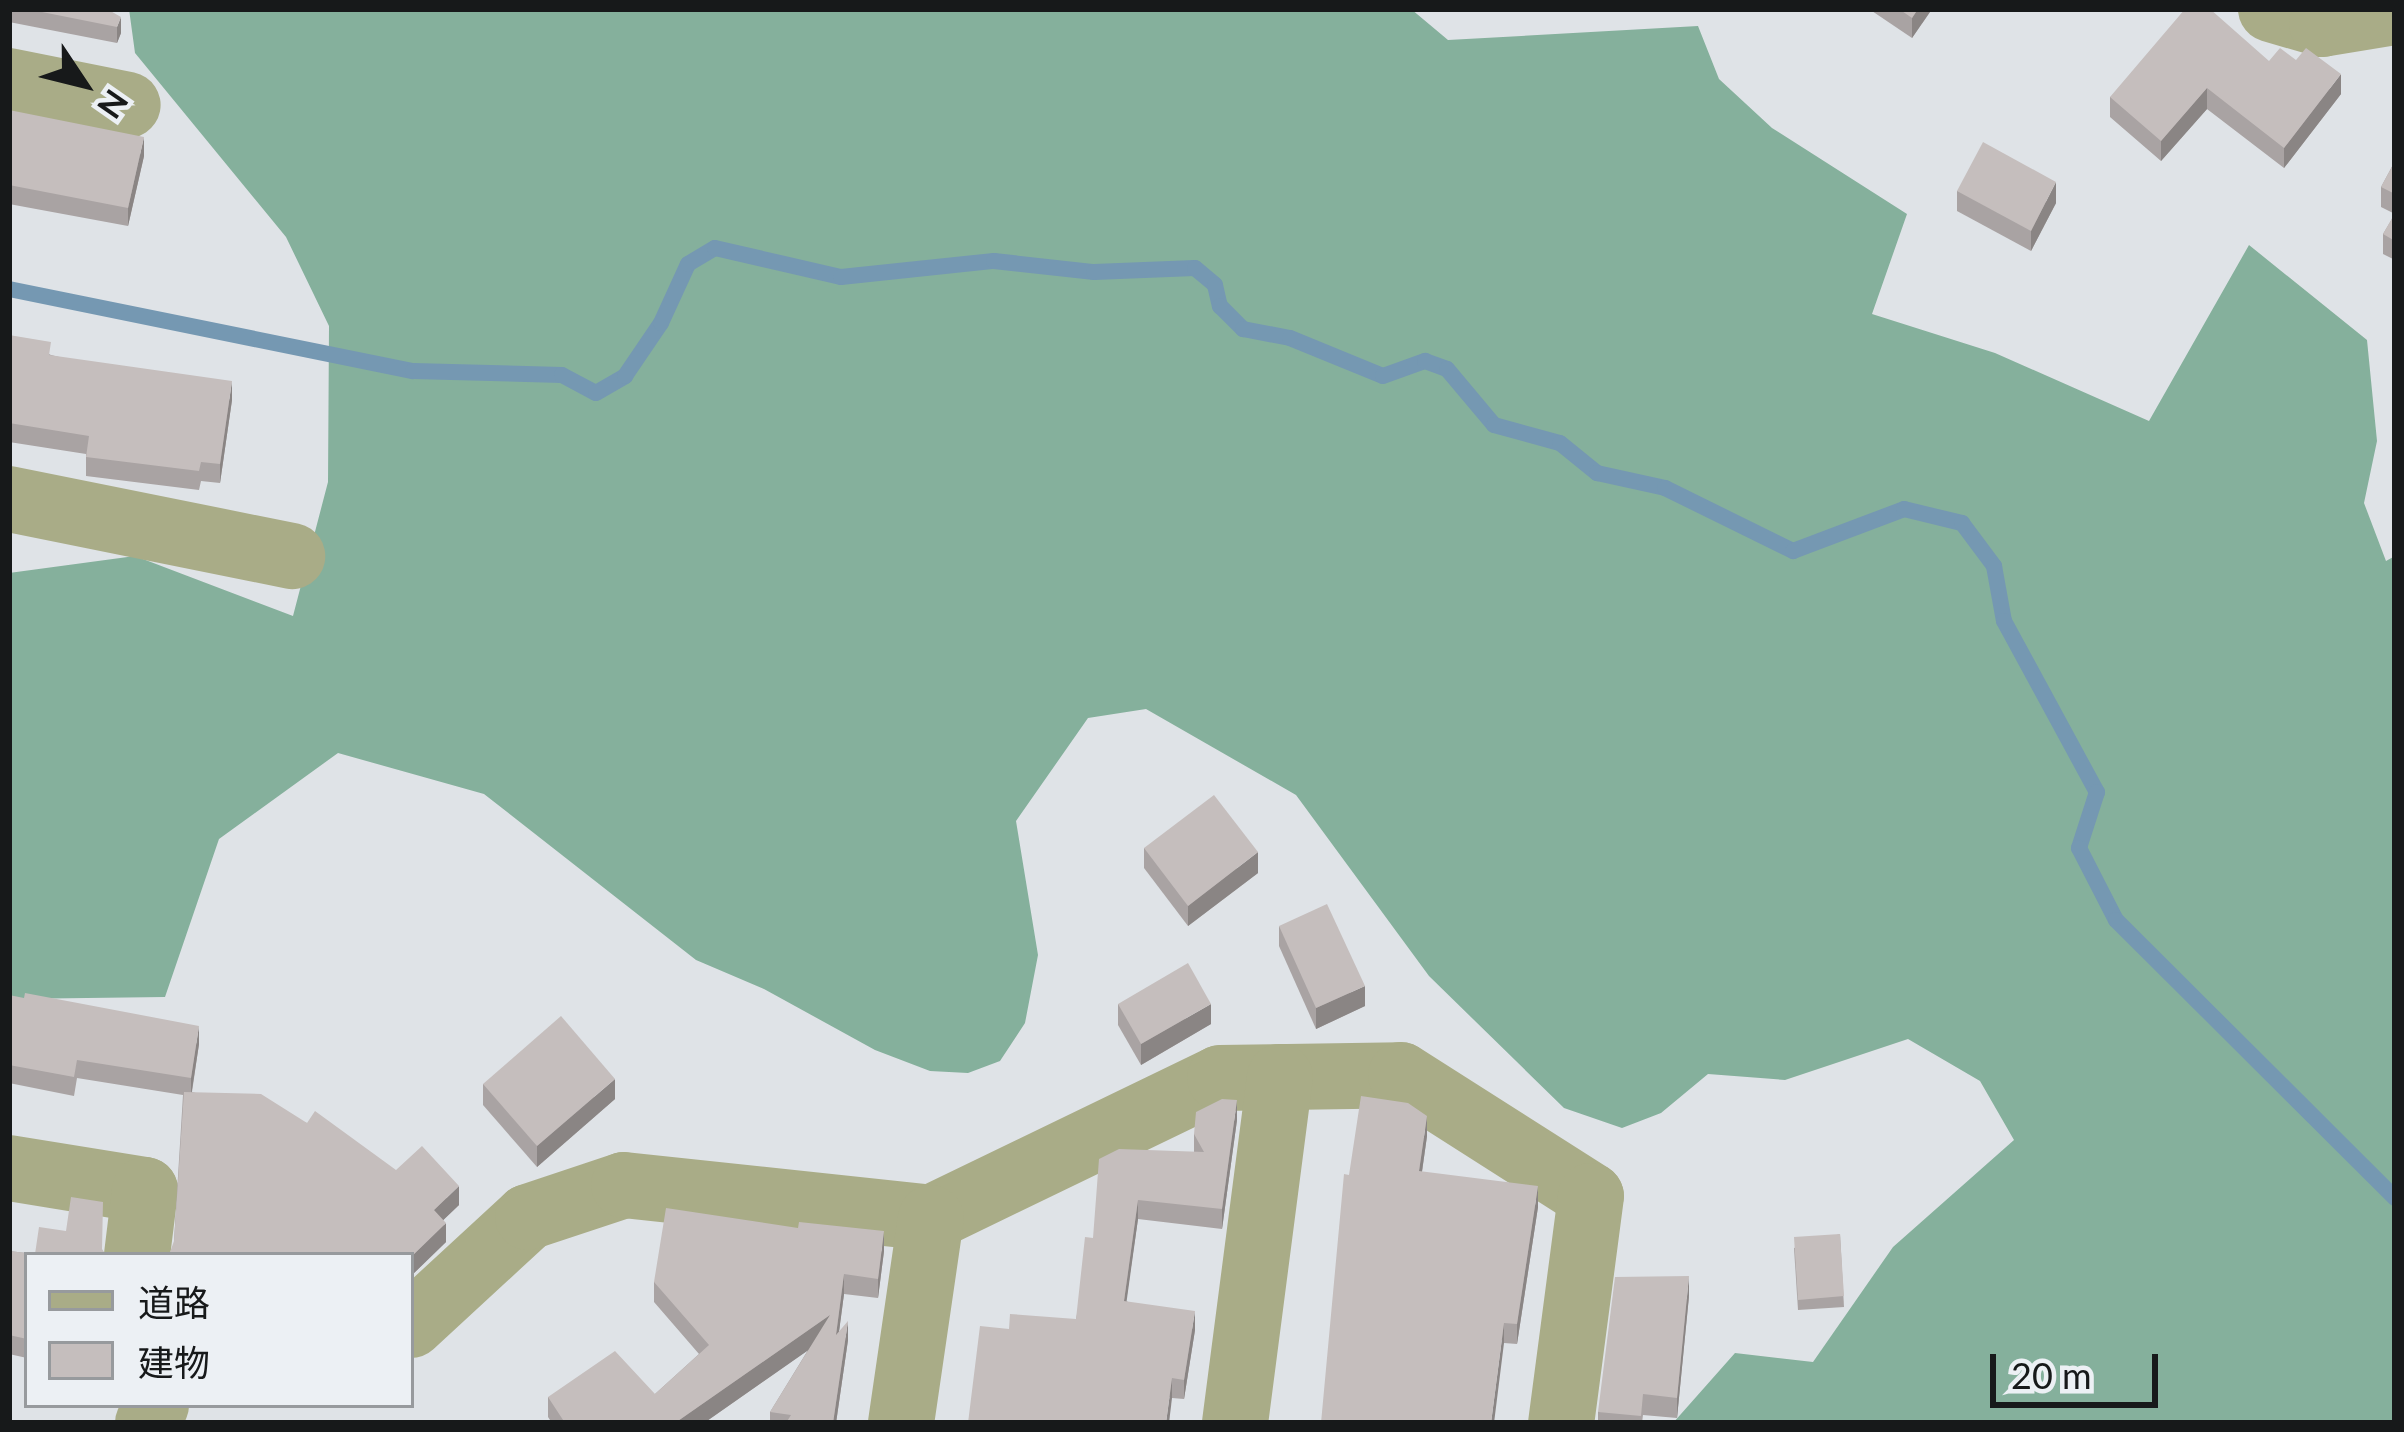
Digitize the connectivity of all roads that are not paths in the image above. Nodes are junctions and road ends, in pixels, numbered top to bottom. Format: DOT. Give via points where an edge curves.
graph roads {
  1 [pos="2271,9"];
  2 [pos="2395,12"];
  3 [pos="9,81"];
  4 [pos="128,105"];
  5 [pos="9,499"];
  6 [pos="292,556"];
  7 [pos="1280,1077"];
  8 [pos="9,1168"];
  9 [pos="931,1218"];
  10 [pos="137,1252"];
  11 [pos="414,1322"];
  12 [pos="902,1423"];
  13 [pos="1235,1423"];
  14 [pos="1561,1423"];
  1 -- 2 [label="street" via="2322,24"];
  3 -- 4 [label="street"];
  5 -- 6 [label="street"];
  7 -- 9 [label="street" via="1220,1078"];
  7 -- 13 [label="street"];
  7 -- 14 [label="street" via="1401,1076 1591,1196"];
  8 -- 10 [label="street" via="145,1190"];
  9 -- 11 [label="street" via="624,1184 528,1217"];
  9 -- 12 [label="street"];
}
